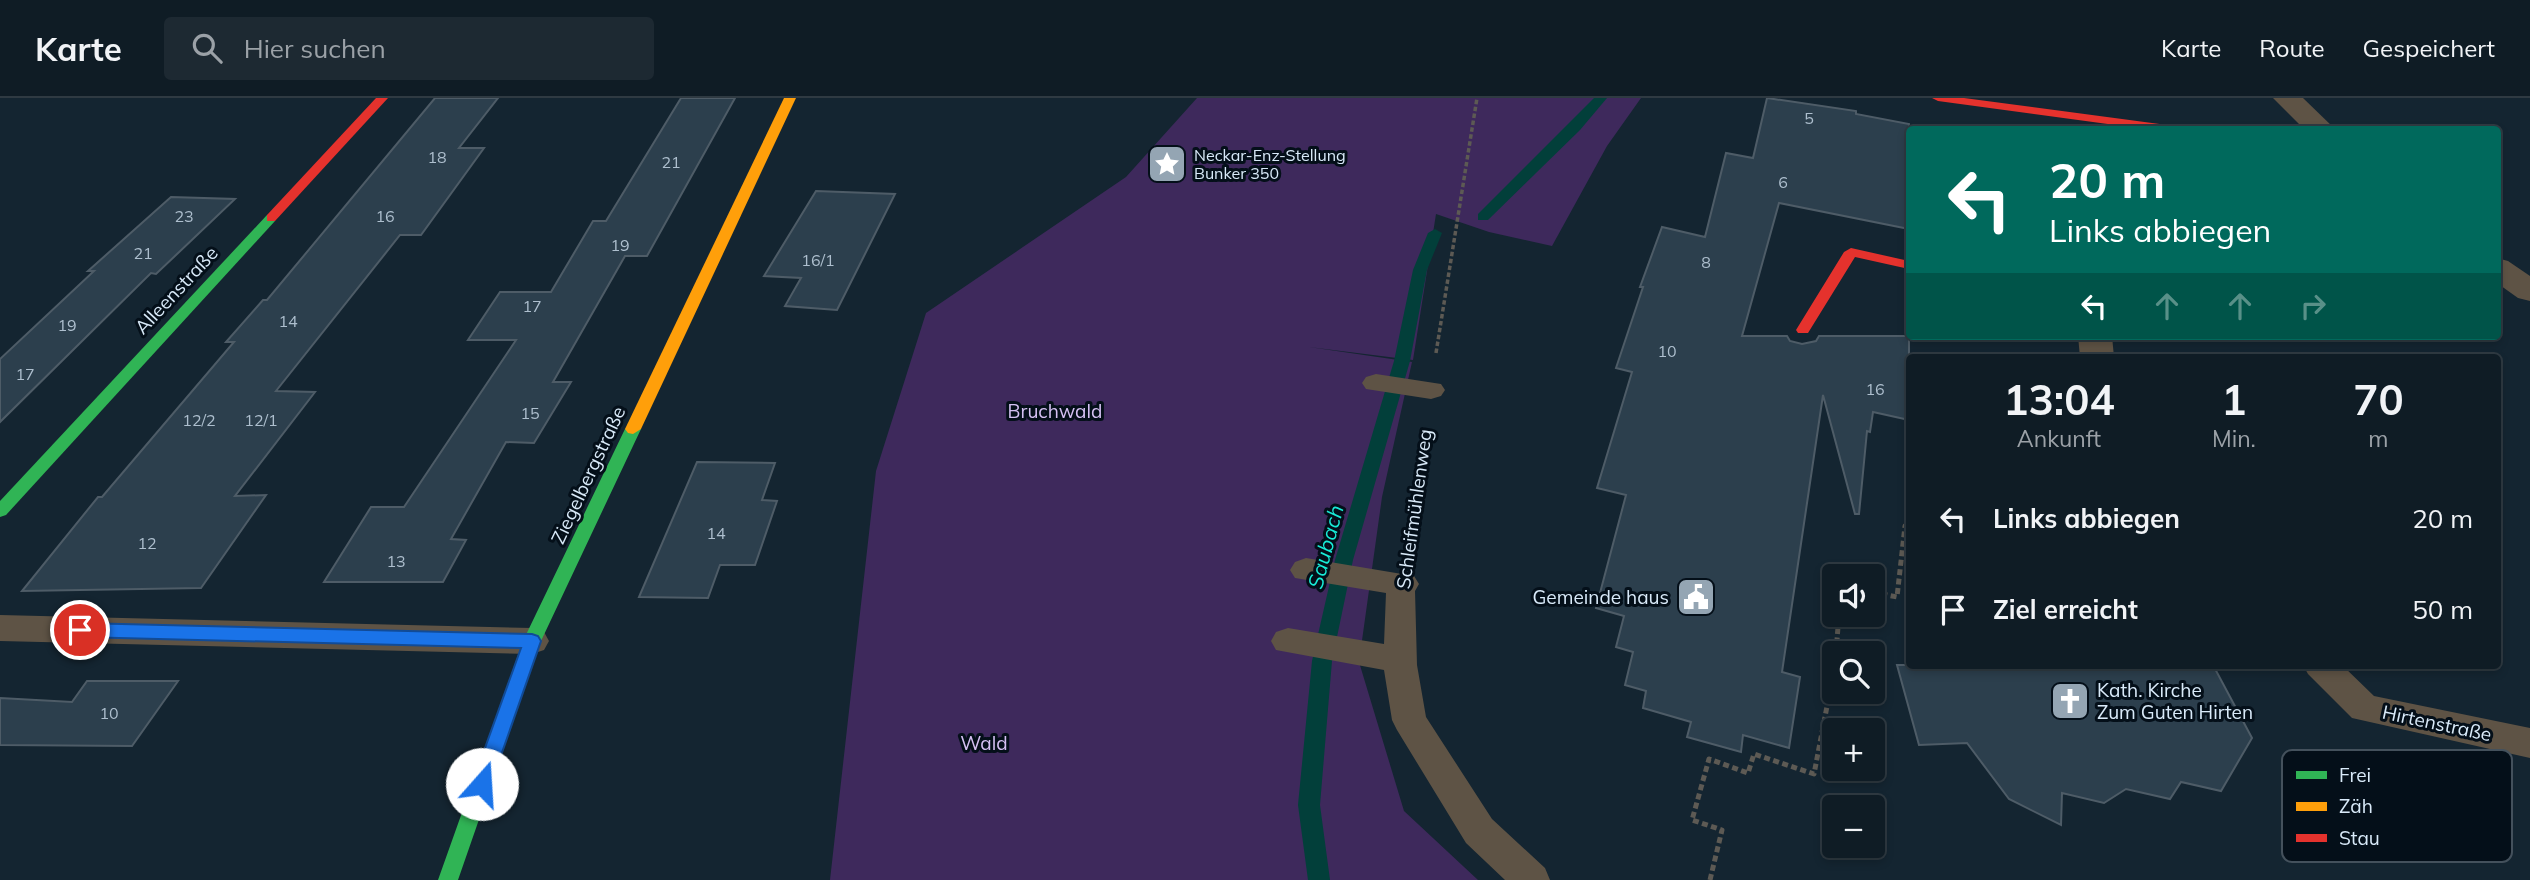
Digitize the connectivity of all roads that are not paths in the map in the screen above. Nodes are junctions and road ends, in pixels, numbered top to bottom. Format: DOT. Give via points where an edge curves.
graph roads {
  1 [pos="382,98"];
  2 [pos="790,98"];
  3 [pos="1938,98"];
  4 [pos="2287,98"];
  5 [pos="1961,99"];
  6 [pos="2084,123"];
  7 [pos="2126,126"];
  8 [pos="2318,126"];
  9 [pos="1906,264"];
  10 [pos="2501,271"];
  11 [pos="2530,291"];
  12 [pos="1802,330"];
  13 [pos="0,511"];
  14 [pos="1329,573"];
  15 [pos="0,628"];
  16 [pos="532,641"];
  17 [pos="1311,645"];
  18 [pos="1401,660"];
  19 [pos="2324,669"];
  20 [pos="2530,743"];
  21 [pos="448,880"];
  22 [pos="1531,880"];
  1 -- 13 [label="street, Alleenstraße"];
  2 -- 16 [label="street, Ziegelbergstraße"];
  3 -- 5 [label="street"];
  4 -- 8 [label="street"];
  5 -- 6 [label="street"];
  6 -- 7 [label="street"];
  9 -- 12 [label="street" via="1851,252"];
  10 -- 11 [label="street"];
  14 -- 18 [label="lane, Schleifmühlenweg" via="1402,589"];
  15 -- 16 [label="lane"];
  16 -- 21 [label="street, Ziegelbergstraße"];
  17 -- 18 [label="lane"];
  18 -- 22 [label="lane, Schleifmühlenweg" via="1409,720 1479,831"];
  19 -- 20 [label="lane, Hirtenstraße" via="2364,708"];
}
